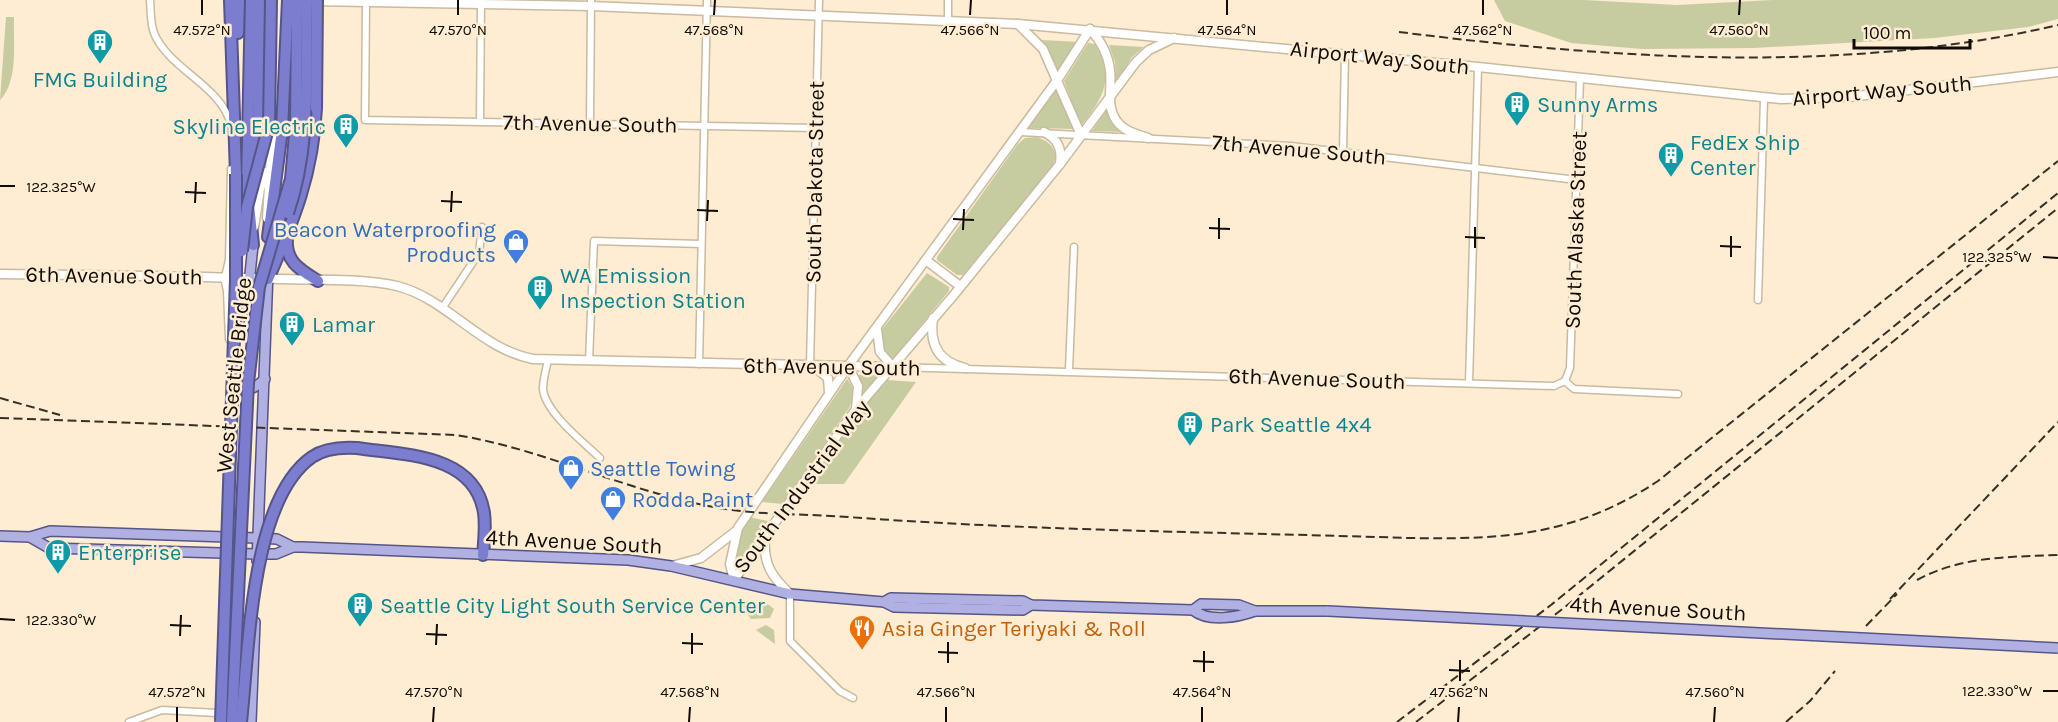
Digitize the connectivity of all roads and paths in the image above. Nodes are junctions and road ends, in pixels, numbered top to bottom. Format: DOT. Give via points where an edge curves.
graph roads {
  1 [pos="150,0"];
  2 [pos="230,0"];
  3 [pos="239,0"];
  4 [pos="251,0"];
  5 [pos="260,0"];
  6 [pos="272,0"];
  7 [pos="288,0"];
  8 [pos="297,0"];
  9 [pos="307,0"];
  10 [pos="317,0"];
  11 [pos="707,0"];
  12 [pos="819,0"];
  13 [pos="948,0"];
  14 [pos="366,2"];
  15 [pos="481,2"];
  16 [pos="591,3"];
  17 [pos="706,10"];
  18 [pos="818,15"];
  19 [pos="948,21"];
  20 [pos="1018,24"];
  21 [pos="1090,29"];
  22 [pos="1176,38"];
  23 [pos="1345,54"];
  24 [pos="1478,67"];
  25 [pos="2058,72"];
  26 [pos="255,73"];
  27 [pos="1058,79"];
  28 [pos="1580,79"];
  29 [pos="1111,96"];
  30 [pos="1764,99"];
  31 [pos="480,120"];
  32 [pos="590,123"];
  33 [pos="704,125"];
  34 [pos="816,128"];
  35 [pos="1020,132"];
  36 [pos="1044,132"];
  37 [pos="1081,135"];
  38 [pos="1148,138"];
  39 [pos="1343,152"];
  40 [pos="1060,164"];
  41 [pos="269,166"];
  42 [pos="1475,167"];
  43 [pos="236,174"];
  44 [pos="1577,180"];
  45 [pos="482,227"];
  46 [pos="288,234"];
  47 [pos="268,237"];
  48 [pos="701,244"];
  49 [pos="253,245"];
  50 [pos="1074,247"];
  51 [pos="927,261"];
  52 [pos="0,274"];
  53 [pos="230,278"];
  54 [pos="250,278"];
  55 [pos="268,279"];
  56 [pos="318,281"];
  57 [pos="960,286"];
  58 [pos="1758,300"];
  59 [pos="443,307"];
  60 [pos="257,310"];
  61 [pos="933,318"];
  62 [pos="877,330"];
  63 [pos="231,350"];
  64 [pos="548,360"];
  65 [pos="589,361"];
  66 [pos="699,364"];
  67 [pos="810,365"];
  68 [pos="848,366"];
  69 [pos="893,367"];
  70 [pos="965,368"];
  71 [pos="1069,370"];
  72 [pos="230,375"];
  73 [pos="265,379"];
  74 [pos="1565,381"];
  75 [pos="1469,383"];
  76 [pos="829,394"];
  77 [pos="1678,394"];
  78 [pos="856,409"];
  79 [pos="600,458"];
  80 [pos="738,528"];
  81 [pos="765,535"];
  82 [pos="0,536"];
  83 [pos="224,536"];
  84 [pos="30,537"];
  85 [pos="258,538"];
  86 [pos="293,547"];
  87 [pos="224,554"];
  88 [pos="257,554"];
  89 [pos="483,555"];
  90 [pos="671,566"];
  91 [pos="734,580"];
  92 [pos="790,594"];
  93 [pos="962,599"];
  94 [pos="884,602"];
  95 [pos="1031,605"];
  96 [pos="917,607"];
  97 [pos="2058,648"];
  98 [pos="853,698"];
  99 [pos="252,718"];
  100 [pos="218,719"];
  101 [pos="129,722"];
  102 [pos="232,722"];
  103 [pos="241,722"];
  1 -- 53 [label="street" via="158,40 216,100 229,120"];
  2 -- 43 [label="highway"];
  3 -- 43 [label="highway"];
  4 -- 26 [label="highway"];
  5 -- 26 [label="highway"];
  6 -- 14 [label="street, Airport Way South"];
  6 -- 41 [label="street"];
  6 -- 53 [label="highway, bridge" via="269,125 247,207 242,259"];
  7 -- 47 [label="highway, bridge" via="282,130"];
  8 -- 60 [label="highway, West Seattle Bridge, bridge" via="293,160 264,267"];
  9 -- 60 [label="highway, bridge" via="301,167"];
  10 -- 46 [label="highway, bridge" via="316,108 310,168"];
  11 -- 17 [label="street"];
  12 -- 18 [label="street, South Dakota Street"];
  13 -- 19 [label="street"];
  14 -- 15 [label="street, Airport Way South"];
  14 -- 31 [label="street, 7th Avenue South" via="364,120"];
  15 -- 16 [label="street, Airport Way South"];
  15 -- 31 [label="street"];
  16 -- 17 [label="street, Airport Way South"];
  16 -- 32 [label="street"];
  17 -- 18 [label="street, Airport Way South"];
  17 -- 33 [label="street"];
  18 -- 19 [label="street, Airport Way South"];
  18 -- 34 [label="street, South Dakota Street"];
  19 -- 20 [label="street, Airport Way South"];
  20 -- 21 [label="street, Airport Way South"];
  20 -- 27 [label="street" via="1043,49"];
  21 -- 22 [label="street, Airport Way South"];
  21 -- 27 [label="street, South Industrial Way"];
  21 -- 29 [label="street" via="1100,39 1107,56"];
  22 -- 23 [label="street, Airport Way South"];
  22 -- 29 [label="street, South Industrial Way" via="1149,50"];
  23 -- 24 [label="street, Airport Way South"];
  23 -- 39 [label="street"];
  24 -- 28 [label="street, Airport Way South"];
  24 -- 42 [label="street"];
  25 -- 30 [label="street, Airport Way South" via="1849,97"];
  26 -- 49 [label="highway" via="257,139 247,184"];
  27 -- 35 [label="street, South Industrial Way"];
  27 -- 37 [label="street"];
  28 -- 30 [label="street, Airport Way South"];
  28 -- 44 [label="street, South Alaska Street"];
  29 -- 37 [label="street, South Industrial Way"];
  29 -- 38 [label="street" via="1116,120 1123,128"];
  30 -- 58 [label="street"];
  31 -- 32 [label="street, 7th Avenue South"];
  32 -- 33 [label="street, 7th Avenue South"];
  33 -- 34 [label="street, 7th Avenue South"];
  33 -- 48 [label="street"];
  34 -- 67 [label="street, South Dakota Street"];
  35 -- 36 [label="street, 7th Avenue South"];
  35 -- 51 [label="street, South Industrial Way"];
  36 -- 37 [label="street, 7th Avenue South"];
  36 -- 40 [label="street" via="1057,141"];
  37 -- 38 [label="street, 7th Avenue South"];
  37 -- 40 [label="street, South Industrial Way"];
  38 -- 39 [label="street, 7th Avenue South"];
  39 -- 42 [label="street, 7th Avenue South"];
  40 -- 57 [label="street, South Industrial Way"];
  41 -- 47 [label="street"];
  41 -- 49 [label="street" via="258,200"];
  42 -- 44 [label="street, 7th Avenue South"];
  42 -- 75 [label="street"];
  43 -- 53 [label="highway, West Seattle Bridge, bridge"];
  44 -- 74 [label="street, South Alaska Street" via="1570,368"];
  45 -- 59 [label="street" via="479,253"];
  46 -- 55 [label="highway"];
  46 -- 56 [label="highway" via="290,259"];
  47 -- 55 [label="main road"];
  48 -- 65 [label="street" via="594,241"];
  48 -- 66 [label="street"];
  49 -- 54 [label="main road"];
  50 -- 71 [label="street"];
  51 -- 57 [label="street"];
  51 -- 62 [label="street, South Industrial Way"];
  52 -- 53 [label="street, 6th Avenue South"];
  53 -- 54 [label="street, 6th Avenue South"];
  53 -- 63 [label="street"];
  53 -- 100 [label="highway, West Seattle Bridge, bridge"];
  54 -- 55 [label="street, 6th Avenue South"];
  54 -- 63 [label="main road"];
  55 -- 56 [label="street, 6th Avenue South"];
  55 -- 73 [label="main road"];
  56 -- 59 [label="street, 6th Avenue South" via="395,286"];
  57 -- 61 [label="street, South Industrial Way"];
  59 -- 64 [label="street, 6th Avenue South" via="509,352"];
  60 -- 102 [label="highway, West Seattle Bridge, bridge" via="245,433"];
  61 -- 69 [label="street, South Industrial Way"];
  61 -- 70 [label="street" via="931,335 937,351 954,366"];
  62 -- 68 [label="street, South Industrial Way"];
  62 -- 69 [label="street" via="880,352"];
  63 -- 72 [label="main road"];
  64 -- 65 [label="street, 6th Avenue South"];
  64 -- 79 [label="street" via="545,400"];
  65 -- 66 [label="street, 6th Avenue South"];
  66 -- 67 [label="street, 6th Avenue South"];
  67 -- 68 [label="street, 6th Avenue South"];
  67 -- 76 [label="street" via="828,378"];
  68 -- 69 [label="street, 6th Avenue South"];
  68 -- 76 [label="street, South Industrial Way"];
  68 -- 78 [label="street" via="858,386"];
  69 -- 70 [label="street, 6th Avenue South"];
  69 -- 78 [label="street, South Industrial Way"];
  70 -- 71 [label="street, 6th Avenue South"];
  71 -- 75 [label="street, 6th Avenue South"];
  72 -- 73 [label="main road" via="235,386 243,391 253,390"];
  72 -- 83 [label="main road"];
  73 -- 85 [label="main road"];
  74 -- 75 [label="street, 6th Avenue South" via="1554,386"];
  74 -- 77 [label="street, 6th Avenue South" via="1574,389"];
  76 -- 80 [label="street, South Industrial Way"];
  78 -- 81 [label="street, South Industrial Way"];
  80 -- 90 [label="street" via="701,558"];
  80 -- 91 [label="street, South Industrial Way" via="730,564"];
  81 -- 91 [label="street, South Industrial Way"];
  81 -- 92 [label="street" via="769,570"];
  82 -- 84 [label="main road, 4th Avenue South"];
  83 -- 84 [label="main road, 4th Avenue South" via="50,531"];
  83 -- 85 [label="main road, 4th Avenue South"];
  83 -- 87 [label="main road"];
  84 -- 87 [label="main road, 4th Avenue South" via="49,548"];
  85 -- 86 [label="main road, 4th Avenue South" via="277,539"];
  85 -- 88 [label="main road"];
  86 -- 88 [label="main road, 4th Avenue South" via="276,554"];
  86 -- 89 [label="main road, 4th Avenue South"];
  87 -- 88 [label="main road, 4th Avenue South"];
  87 -- 100 [label="main road"];
  88 -- 99 [label="main road"];
  89 -- 90 [label="main road, 4th Avenue South" via="628,560"];
  89 -- 103 [label="highway, bridge" via="483,510 476,492 461,473 434,459 357,448 334,449 312,458 293,477 271,520 259,561"];
  90 -- 91 [label="main road, 4th Avenue South"];
  91 -- 92 [label="main road, 4th Avenue South"];
  92 -- 94 [label="main road, 4th Avenue South"];
  92 -- 98 [label="street" via="790,641 840,691"];
  93 -- 94 [label="main road, 4th Avenue South" via="891,598"];
  93 -- 95 [label="main road, 4th Avenue South" via="1023,601"];
  93 -- 96 [label="main road" via="957,603 920,603"];
  94 -- 96 [label="main road, 4th Avenue South" via="894,607"];
  95 -- 96 [label="main road, 4th Avenue South" via="1023,610"];
  95 -- 97 [label="main road, 4th Avenue South, bridge" via="1193,610 1200,616 1239,617 1255,611 1328,611"];
  99 -- 100 [label="main road"];
  100 -- 101 [label="street" via="162,710"];
}
